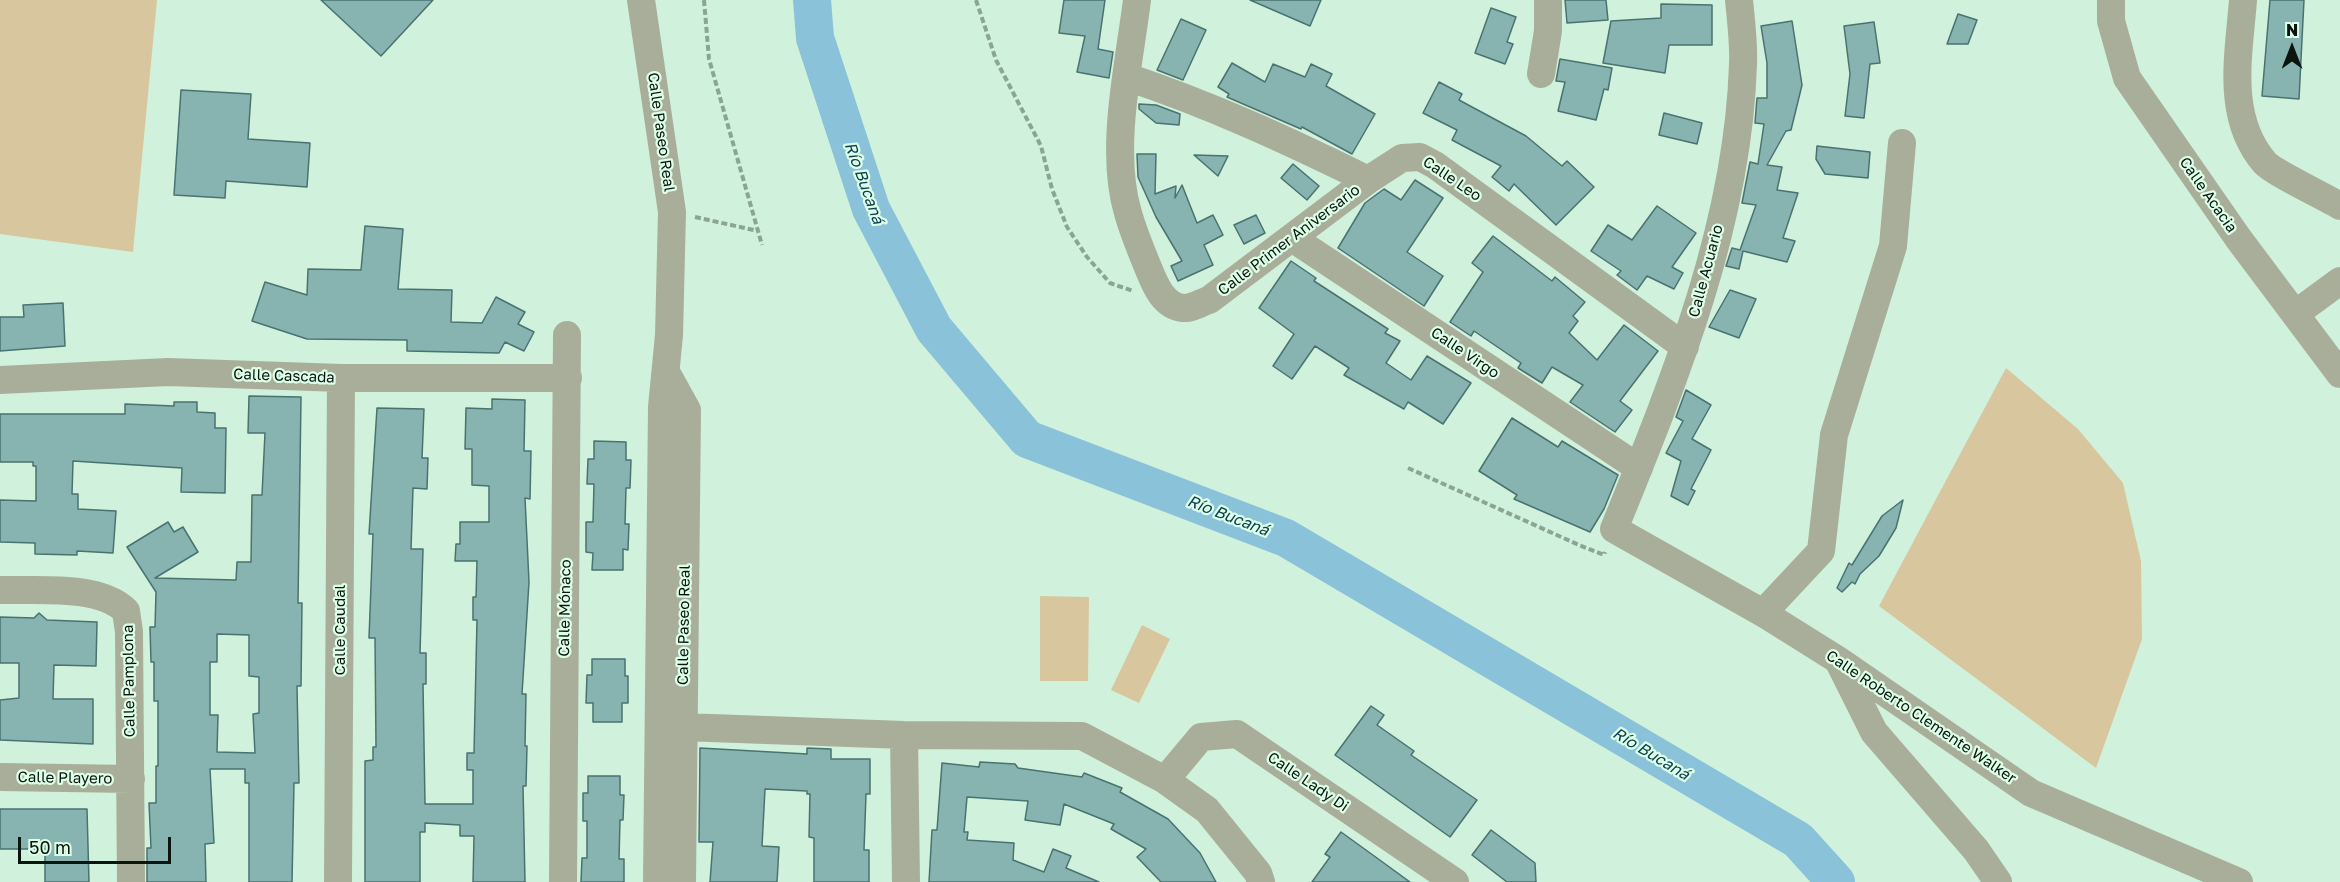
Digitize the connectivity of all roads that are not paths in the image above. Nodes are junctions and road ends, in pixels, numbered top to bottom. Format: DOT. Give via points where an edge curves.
graph roads {
  1 [pos="641,0"];
  2 [pos="1137,0"];
  3 [pos="1548,0"];
  4 [pos="1739,0"];
  5 [pos="2111,0"];
  6 [pos="2243,0"];
  7 [pos="1541,74"];
  8 [pos="1127,77"];
  9 [pos="1902,143"];
  10 [pos="1368,180"];
  11 [pos="2340,206"];
  12 [pos="1292,238"];
  13 [pos="2340,281"];
  14 [pos="2295,314"];
  15 [pos="567,335"];
  16 [pos="1686,347"];
  17 [pos="666,372"];
  18 [pos="2340,374"];
  19 [pos="341,378"];
  20 [pos="568,378"];
  21 [pos="0,380"];
  22 [pos="1639,468"];
  23 [pos="1614,529"];
  24 [pos="0,590"];
  25 [pos="1762,613"];
  26 [pos="1838,660"];
  27 [pos="683,727"];
  28 [pos="904,735"];
  29 [pos="0,777"];
  30 [pos="130,778"];
  31 [pos="1165,780"];
  32 [pos="130,882"];
  33 [pos="338,882"];
  34 [pos="563,882"];
  35 [pos="657,882"];
  36 [pos="682,882"];
  37 [pos="906,882"];
  38 [pos="1261,882"];
  39 [pos="1455,882"];
  40 [pos="1998,882"];
  41 [pos="2239,882"];
  1 -- 17 [label="street, Calle Paseo Real" via="672,212"];
  2 -- 8 [label="street"];
  3 -- 7 [label="street"];
  4 -- 16 [label="street, Calle Acuario" via="1743,63 1734,154"];
  5 -- 14 [label="street, Calle Acacia" via="2111,21 2127,78"];
  6 -- 11 [label="street" via="2236,84 2242,124 2265,164"];
  8 -- 10 [label="street" via="1200,102"];
  8 -- 12 [label="street, Calle Primer Aniversario" via="1120,151 1127,212 1163,297 1184,308 1209,300"];
  9 -- 25 [label="street" via="1893,246 1834,435 1821,551"];
  10 -- 12 [label="street, Calle Primer Aniversario"];
  10 -- 16 [label="street, Calle Leo" via="1402,158 1420,157"];
  12 -- 22 [label="street, Calle Virgo"];
  13 -- 14 [label="street"];
  14 -- 18 [label="street, Calle Acacia"];
  15 -- 20 [label="street, Calle Mónaco"];
  16 -- 22 [label="street, Calle Acuario"];
  17 -- 27 [label="street, Calle Paseo Real" via="687,411"];
  17 -- 35 [label="street, Calle Paseo Real"];
  19 -- 20 [label="street, Calle Cascada"];
  19 -- 21 [label="street, Calle Cascada" via="168,372"];
  19 -- 33 [label="street, Calle Caudal"];
  20 -- 34 [label="street, Calle Mónaco"];
  22 -- 23 [label="street, Calle Acuario"];
  23 -- 25 [label="street, Calle Roberto Clemente Walker"];
  24 -- 30 [label="street, Calle Pamplona" via="96,594 112,599 126,611"];
  25 -- 26 [label="street, Calle Roberto Clemente Walker"];
  26 -- 40 [label="street" via="1874,732 1976,850"];
  26 -- 41 [label="street, Calle Roberto Clemente Walker" via="2031,793"];
  27 -- 28 [label="street"];
  27 -- 36 [label="street, Calle Paseo Real"];
  28 -- 31 [label="street" via="1082,736"];
  28 -- 37 [label="street"];
  29 -- 30 [label="street, Calle Playero"];
  30 -- 32 [label="street, Calle Pamplona"];
  31 -- 38 [label="street" via="1207,810"];
  31 -- 39 [label="street, Calle Lady Di" via="1201,737 1237,734"];
}
